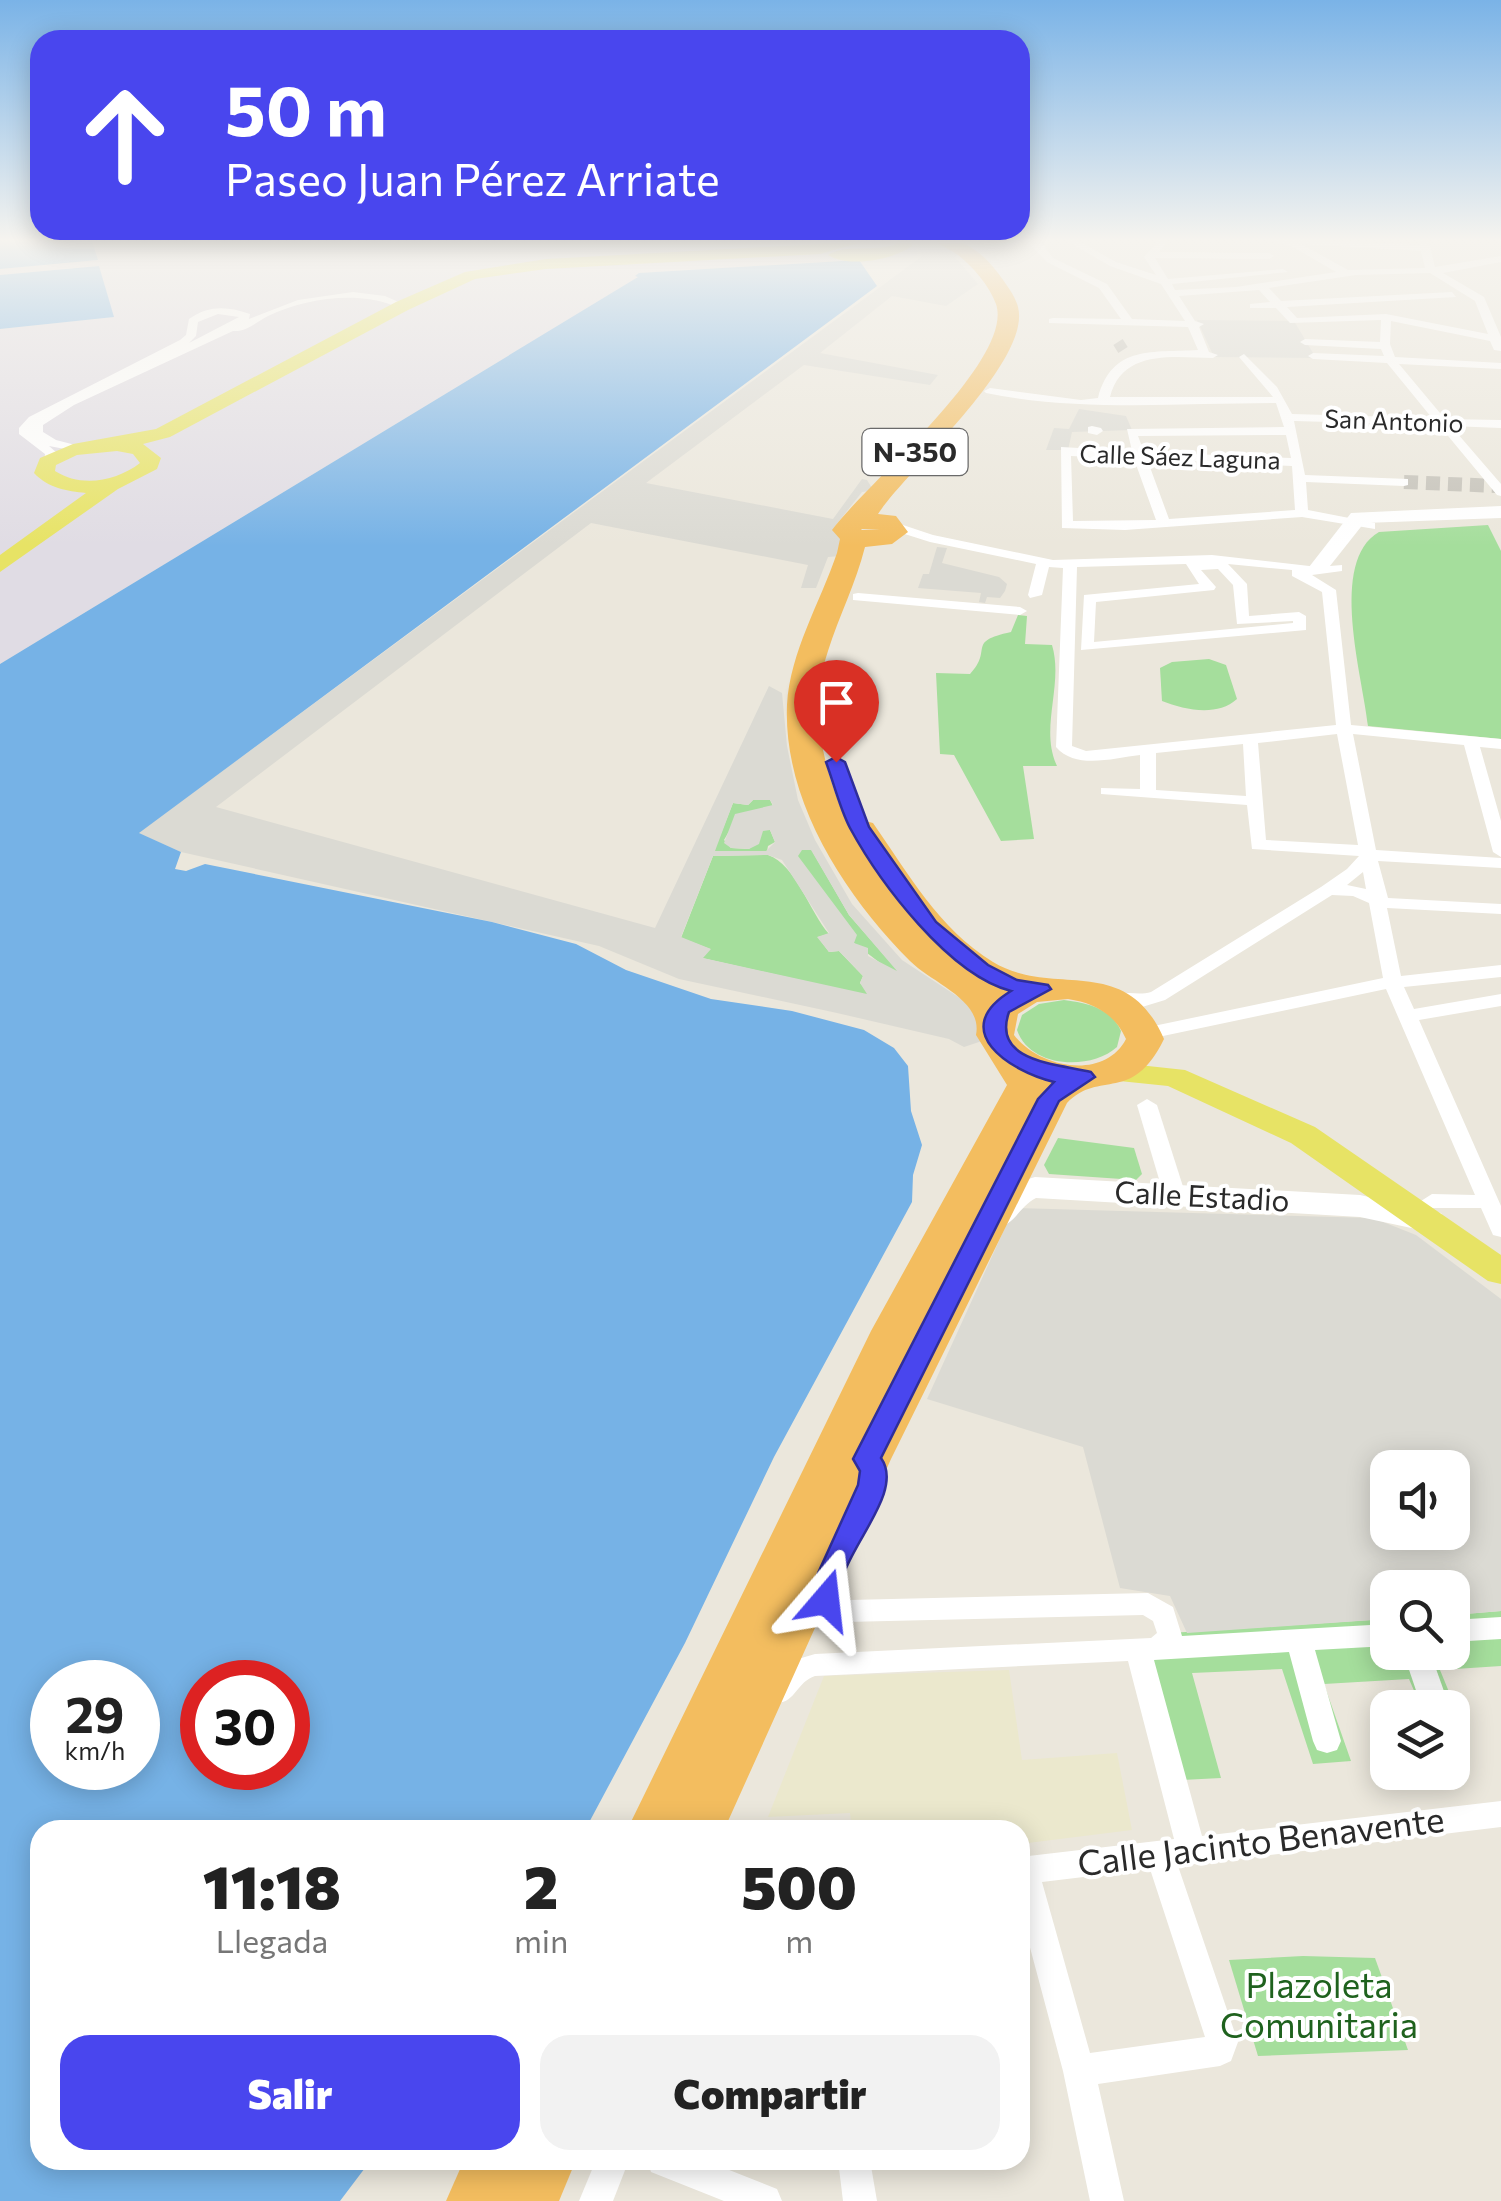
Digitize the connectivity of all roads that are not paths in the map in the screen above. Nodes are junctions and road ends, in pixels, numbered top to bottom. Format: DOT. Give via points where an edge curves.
graph roads {
  1 [pos="186,341"];
  2 [pos="203,341"];
  3 [pos="206,341"];
  4 [pos="338,341"];
  5 [pos="363,341"];
  6 [pos="1006,341"];
  7 [pos="1026,341"];
  8 [pos="1201,341"];
  9 [pos="1386,341"];
  10 [pos="1304,342"];
  11 [pos="1386,346"];
  12 [pos="1312,356"];
  13 [pos="1244,357"];
  14 [pos="1392,363"];
  15 [pos="1501,366"];
  16 [pos="986,387"];
  17 [pos="1099,400"];
  18 [pos="1280,400"];
  19 [pos="1441,422"];
  20 [pos="1289,424"];
  21 [pos="1501,424"];
  22 [pos="117,445"];
  23 [pos="86,447"];
  24 [pos="1142,454"];
  25 [pos="151,458"];
  26 [pos="48,460"];
  27 [pos="1295,462"];
  28 [pos="1299,478"];
  29 [pos="119,482"];
  30 [pos="1404,482"];
  31 [pos="62,484"];
  32 [pos="1501,492"];
  33 [pos="1302,513"];
  34 [pos="1501,515"];
  35 [pos="1361,523"];
  36 [pos="1164,524"];
  37 [pos="878,530"];
  38 [pos="0,548"];
  39 [pos="1044,563"];
  40 [pos="1264,564"];
  41 [pos="0,565"];
  42 [pos="1070,565"];
  43 [pos="1328,568"];
  44 [pos="1297,573"];
  45 [pos="1035,595"];
  46 [pos="858,596"];
  47 [pos="1020,611"];
  48 [pos="1332,622"];
  49 [pos="1300,624"];
  50 [pos="1344,729"];
  51 [pos="1250,738"];
  52 [pos="1471,741"];
  53 [pos="1501,744"];
  54 [pos="1148,750"];
  55 [pos="1107,791"];
  56 [pos="1148,794"];
  57 [pos="1254,801"];
  58 [pos="1501,852"];
  59 [pos="1368,853"];
  60 [pos="1501,863"];
  61 [pos="1327,891"];
  62 [pos="1378,902"];
  63 [pos="1501,908"];
  64 [pos="1501,971"];
  65 [pos="1393,983"];
  66 [pos="1040,989"];
  67 [pos="1109,998"];
  68 [pos="1501,1000"];
  69 [pos="1408,1016"];
  70 [pos="1144,1036"];
  71 [pos="1005,1038"];
  72 [pos="1097,1075"];
  73 [pos="1147,1104"];
  74 [pos="1174,1196"];
  75 [pos="1432,1211"];
  76 [pos="1495,1211"];
  77 [pos="984,1224"];
  78 [pos="1501,1250"];
  79 [pos="1501,1272"];
  80 [pos="867,1459"];
  81 [pos="1501,1628"];
  82 [pos="1470,1630"];
  83 [pos="1370,1636"];
  84 [pos="1299,1640"];
  85 [pos="1146,1649"];
  86 [pos="1327,1742"];
  87 [pos="1501,1814"];
  88 [pos="661,1820"];
  89 [pos="700,1820"];
  90 [pos="718,1820"];
  91 [pos="1192,1852"];
  92 [pos="1160,1856"];
  93 [pos="1030,1869"];
  94 [pos="1030,1899"];
  95 [pos="1078,2070"];
  96 [pos="494,2170"];
  97 [pos="539,2170"];
  98 [pos="609,2170"];
  99 [pos="688,2170"];
  100 [pos="855,2170"];
  101 [pos="480,2201"];
  102 [pos="526,2201"];
  103 [pos="596,2201"];
  104 [pos="766,2201"];
  105 [pos="860,2201"];
  106 [pos="1106,2201"];
  1 -- 26 [label="street" via="33,419 25,434 51,453"];
  2 -- 23 [label="street" via="38,424 45,440"];
  3 -- 23 [label="street" via="48,423 54,437"];
  4 -- 22 [label="main road" via="164,433"];
  5 -- 25 [label="main road"];
  6 -- 16 [label="highway, N-350"];
  7 -- 16 [label="highway, N-350"];
  8 -- 17 [label="street" via="1207,355 1125,354"];
  9 -- 11 [label="street"];
  10 -- 11 [label="street"];
  11 -- 14 [label="street"];
  12 -- 14 [label="street"];
  13 -- 18 [label="street"];
  14 -- 15 [label="street"];
  14 -- 19 [label="street"];
  16 -- 17 [label="street" via="1081,403"];
  16 -- 37 [label="highway, N-350"];
  17 -- 18 [label="street"];
  18 -- 20 [label="street"];
  19 -- 20 [label="street, San Antonio"];
  19 -- 21 [label="street, San Antonio"];
  19 -- 32 [label="street"];
  20 -- 24 [label="street, San Antonio" via="1132,431"];
  20 -- 27 [label="street"];
  22 -- 23 [label="main road"];
  22 -- 25 [label="main road"];
  23 -- 26 [label="main road"];
  24 -- 27 [label="street, Calle Sáez Laguna"];
  24 -- 36 [label="street"];
  24 -- 36 [label="street, Calle Sáez Laguna" via="1064,451 1066,524"];
  25 -- 29 [label="main road" via="142,473"];
  26 -- 31 [label="main road" via="44,473"];
  27 -- 28 [label="street"];
  28 -- 30 [label="street"];
  28 -- 33 [label="street"];
  29 -- 31 [label="main road"];
  29 -- 41 [label="main road"];
  31 -- 38 [label="main road" via="66,491 53,507"];
  33 -- 35 [label="street"];
  33 -- 36 [label="street"];
  34 -- 35 [label="street"];
  35 -- 43 [label="street"];
  37 -- 39 [label="street"];
  37 -- 46 [label="highway, N-350"];
  37 -- 71 [label="highway, N-350" via="807,670 804,721 817,796 885,915 925,956 991,1005"];
  39 -- 42 [label="street"];
  39 -- 45 [label="street"];
  40 -- 42 [label="street" via="1197,559"];
  40 -- 43 [label="street"];
  40 -- 44 [label="street"];
  42 -- 54 [label="street" via="1064,747 1076,755"];
  43 -- 44 [label="street"];
  44 -- 48 [label="street" via="1328,590"];
  46 -- 47 [label="street"];
  46 -- 66 [label="highway, N-350" via="832,673 831,731 843,791 859,828 949,946 1002,981"];
  48 -- 49 [label="street"];
  48 -- 50 [label="street"];
  49 -- 49 [label="street" via="1300,616 1242,621 1240,584 1221,565 1191,566 1209,587 1089,598 1086,647"];
  50 -- 51 [label="street"];
  50 -- 52 [label="street"];
  50 -- 59 [label="street"];
  51 -- 54 [label="street"];
  51 -- 57 [label="street"];
  52 -- 53 [label="street"];
  52 -- 58 [label="street"];
  54 -- 56 [label="street"];
  55 -- 56 [label="street"];
  56 -- 57 [label="street"];
  57 -- 59 [label="street" via="1258,845"];
  59 -- 60 [label="street"];
  59 -- 61 [label="street"];
  59 -- 62 [label="street"];
  61 -- 62 [label="street" via="1356,890"];
  61 -- 67 [label="street" via="1158,996"];
  62 -- 63 [label="street"];
  62 -- 65 [label="street"];
  64 -- 65 [label="street"];
  65 -- 69 [label="street"];
  65 -- 70 [label="street"];
  66 -- 67 [label="highway, N-350"];
  66 -- 71 [label="highway" via="1007,1002"];
  67 -- 70 [label="highway" via="1130,1011"];
  68 -- 69 [label="street"];
  69 -- 76 [label="street"];
  70 -- 72 [label="highway" via="1132,1061"];
  70 -- 75 [label="main road" via="1314,1123"];
  71 -- 72 [label="highway, N-350" via="1053,1075"];
  71 -- 88 [label="highway" via="1026,1085 894,1332"];
  72 -- 75 [label="main road" via="1174,1077 1251,1109"];
  72 -- 77 [label="highway" via="1057,1089 1049,1099"];
  73 -- 74 [label="street"];
  74 -- 75 [label="street, Calle Estadio"];
  74 -- 77 [label="street, Calle Estadio" via="1027,1188"];
  75 -- 76 [label="street" via="1476,1202"];
  75 -- 78 [label="main road"];
  75 -- 79 [label="main road"];
  77 -- 80 [label="highway"];
  80 -- 85 [label="street" via="874,1468 872,1485 824,1593 834,1607 862,1612 1148,1604 1164,1615 1170,1633 1166,1643"];
  80 -- 89 [label="highway"];
  81 -- 82 [label="street"];
  83 -- 84 [label="street"];
  84 -- 85 [label="street"];
  84 -- 86 [label="street"];
  85 -- 90 [label="street" via="798,1670 781,1688"];
  85 -- 91 [label="street"];
  87 -- 91 [label="street, Calle Jacinto Benavente"];
  91 -- 92 [label="street, Calle Jacinto Benavente"];
  92 -- 93 [label="street, Calle Jacinto Benavente"];
  92 -- 95 [label="street" via="1220,2050"];
  94 -- 95 [label="street"];
  95 -- 106 [label="street"];
  96 -- 101 [label="highway"];
  97 -- 102 [label="highway"];
  98 -- 103 [label="street"];
  99 -- 104 [label="street"];
  100 -- 105 [label="street"];
}
